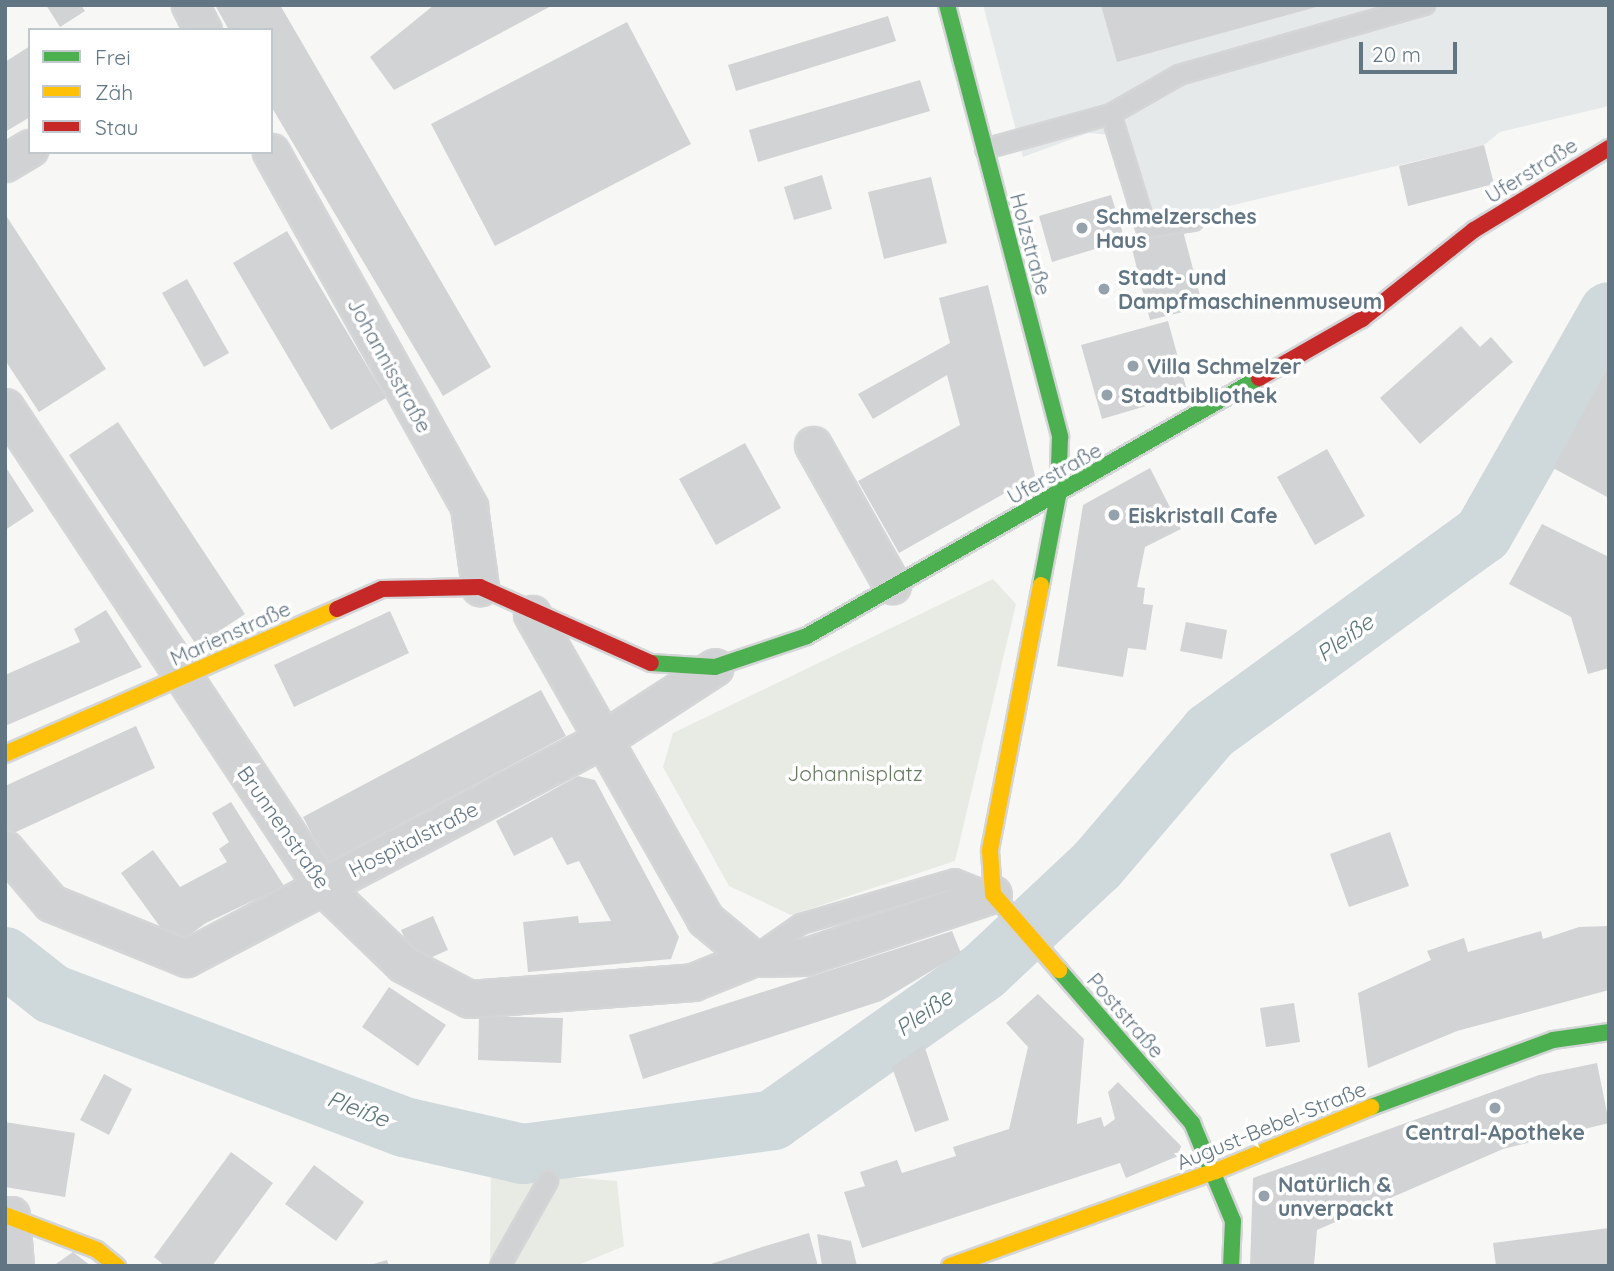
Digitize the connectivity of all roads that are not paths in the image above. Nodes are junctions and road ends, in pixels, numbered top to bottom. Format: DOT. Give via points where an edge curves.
graph roads {
  1 [pos="190,5"];
  2 [pos="947,5"];
  3 [pos="1425,5"];
  4 [pos="202,28"];
  5 [pos="1111,114"];
  6 [pos="1609,148"];
  7 [pos="28,149"];
  8 [pos="985,149"];
  9 [pos="272,154"];
  10 [pos="5,163"];
  11 [pos="1194,221"];
  12 [pos="5,407"];
  13 [pos="813,444"];
  14 [pos="1058,496"];
  15 [pos="892,585"];
  16 [pos="480,587"];
  17 [pos="532,614"];
  18 [pos="715,667"];
  19 [pos="181,678"];
  20 [pos="604,739"];
  21 [pos="5,754"];
  22 [pos="5,849"];
  23 [pos="322,886"];
  24 [pos="999,902"];
  25 [pos="752,958"];
  26 [pos="1609,1032"];
  27 [pos="1216,1171"];
  28 [pos="548,1181"];
  29 [pos="8,1215"];
  30 [pos="15,1266"];
  31 [pos="117,1266"];
  32 [pos="500,1266"];
  33 [pos="950,1266"];
  34 [pos="1231,1266"];
  1 -- 4 [label="street"];
  2 -- 8 [label="street, Holzstraße"];
  3 -- 5 [label="lane" via="1179,75"];
  5 -- 8 [label="lane"];
  5 -- 11 [label="lane" via="1146,228"];
  6 -- 14 [label="street, Uferstraße" via="1474,230 1362,319"];
  7 -- 10 [label="street"];
  8 -- 14 [label="street, Holzstraße" via="1060,437"];
  9 -- 16 [label="street, Johannisstraße" via="470,507"];
  12 -- 19 [label="street, Brunnenstraße"];
  13 -- 15 [label="street"];
  14 -- 15 [label="street, Uferstraße"];
  14 -- 24 [label="street" via="990,851"];
  15 -- 18 [label="street, Uferstraße" via="807,636"];
  16 -- 17 [label="street, Uferstraße"];
  16 -- 19 [label="street, Marienstraße" via="382,589"];
  17 -- 18 [label="street, Uferstraße" via="621,656 668,668"];
  17 -- 20 [label="street"];
  18 -- 20 [label="street, Hospitalstraße"];
  19 -- 21 [label="street, Marienstraße"];
  19 -- 23 [label="street, Brunnenstraße"];
  20 -- 23 [label="street, Hospitalstraße"];
  20 -- 25 [label="street" via="705,919"];
  22 -- 23 [label="street, Hospitalstraße" via="51,903 186,958"];
  23 -- 25 [label="street, Brunnenstraße" via="403,964 469,999 693,982"];
  24 -- 25 [label="street" via="804,957"];
  24 -- 27 [label="street, Poststraße" via="1192,1123"];
  26 -- 27 [label="street, August-Bebel-Straße" via="1553,1040 1430,1083"];
  27 -- 33 [label="street, August-Bebel-Straße"];
  27 -- 34 [label="street, Poststraße" via="1233,1221"];
  28 -- 32 [label="lane"];
  29 -- 30 [label="street"];
  29 -- 31 [label="street" via="97,1250"];
}
